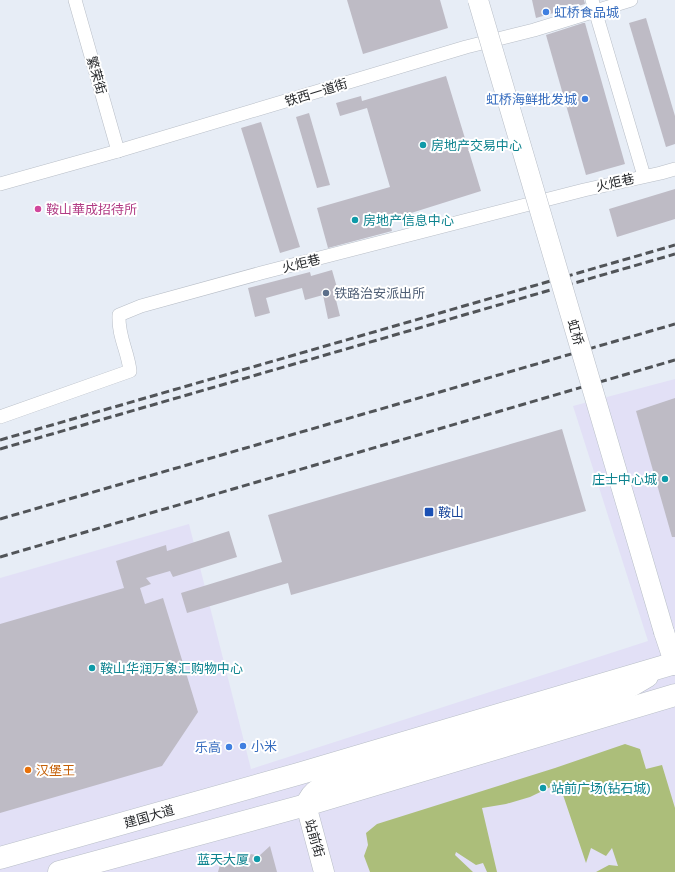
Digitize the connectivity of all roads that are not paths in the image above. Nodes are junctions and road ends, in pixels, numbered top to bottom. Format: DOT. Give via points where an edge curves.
graph roads {
  1 [pos="75,0"];
  2 [pos="478,0"];
  3 [pos="631,0"];
  4 [pos="593,5"];
  5 [pos="118,151"];
  6 [pos="675,169"];
  7 [pos="644,176"];
  8 [pos="0,184"];
  9 [pos="0,418"];
  10 [pos="675,664"];
  11 [pos="675,695"];
  12 [pos="306,805"];
  13 [pos="0,858"];
  14 [pos="59,872"];
  15 [pos="324,872"];
  1 -- 5 [label="street, 繁荣街"];
  2 -- 10 [label="main road, 虹桥, bridge"];
  3 -- 4 [label="street, 铁西一道街"];
  4 -- 5 [label="street, 铁西一道街" via="534,30 466,47"];
  4 -- 7 [label="street"];
  5 -- 8 [label="street, 铁西一道街"];
  6 -- 7 [label="street, 火炬巷"];
  7 -- 9 [label="street, 火炬巷" via="141,306 119,315 118,327 130,372"];
  10 -- 12 [label="main road" via="601,699 345,776 313,792 307,798"];
  10 -- 13 [label="highway, 建国大道"];
  11 -- 12 [label="highway"];
  12 -- 14 [label="highway"];
  12 -- 15 [label="main road, 站前街"];
}
